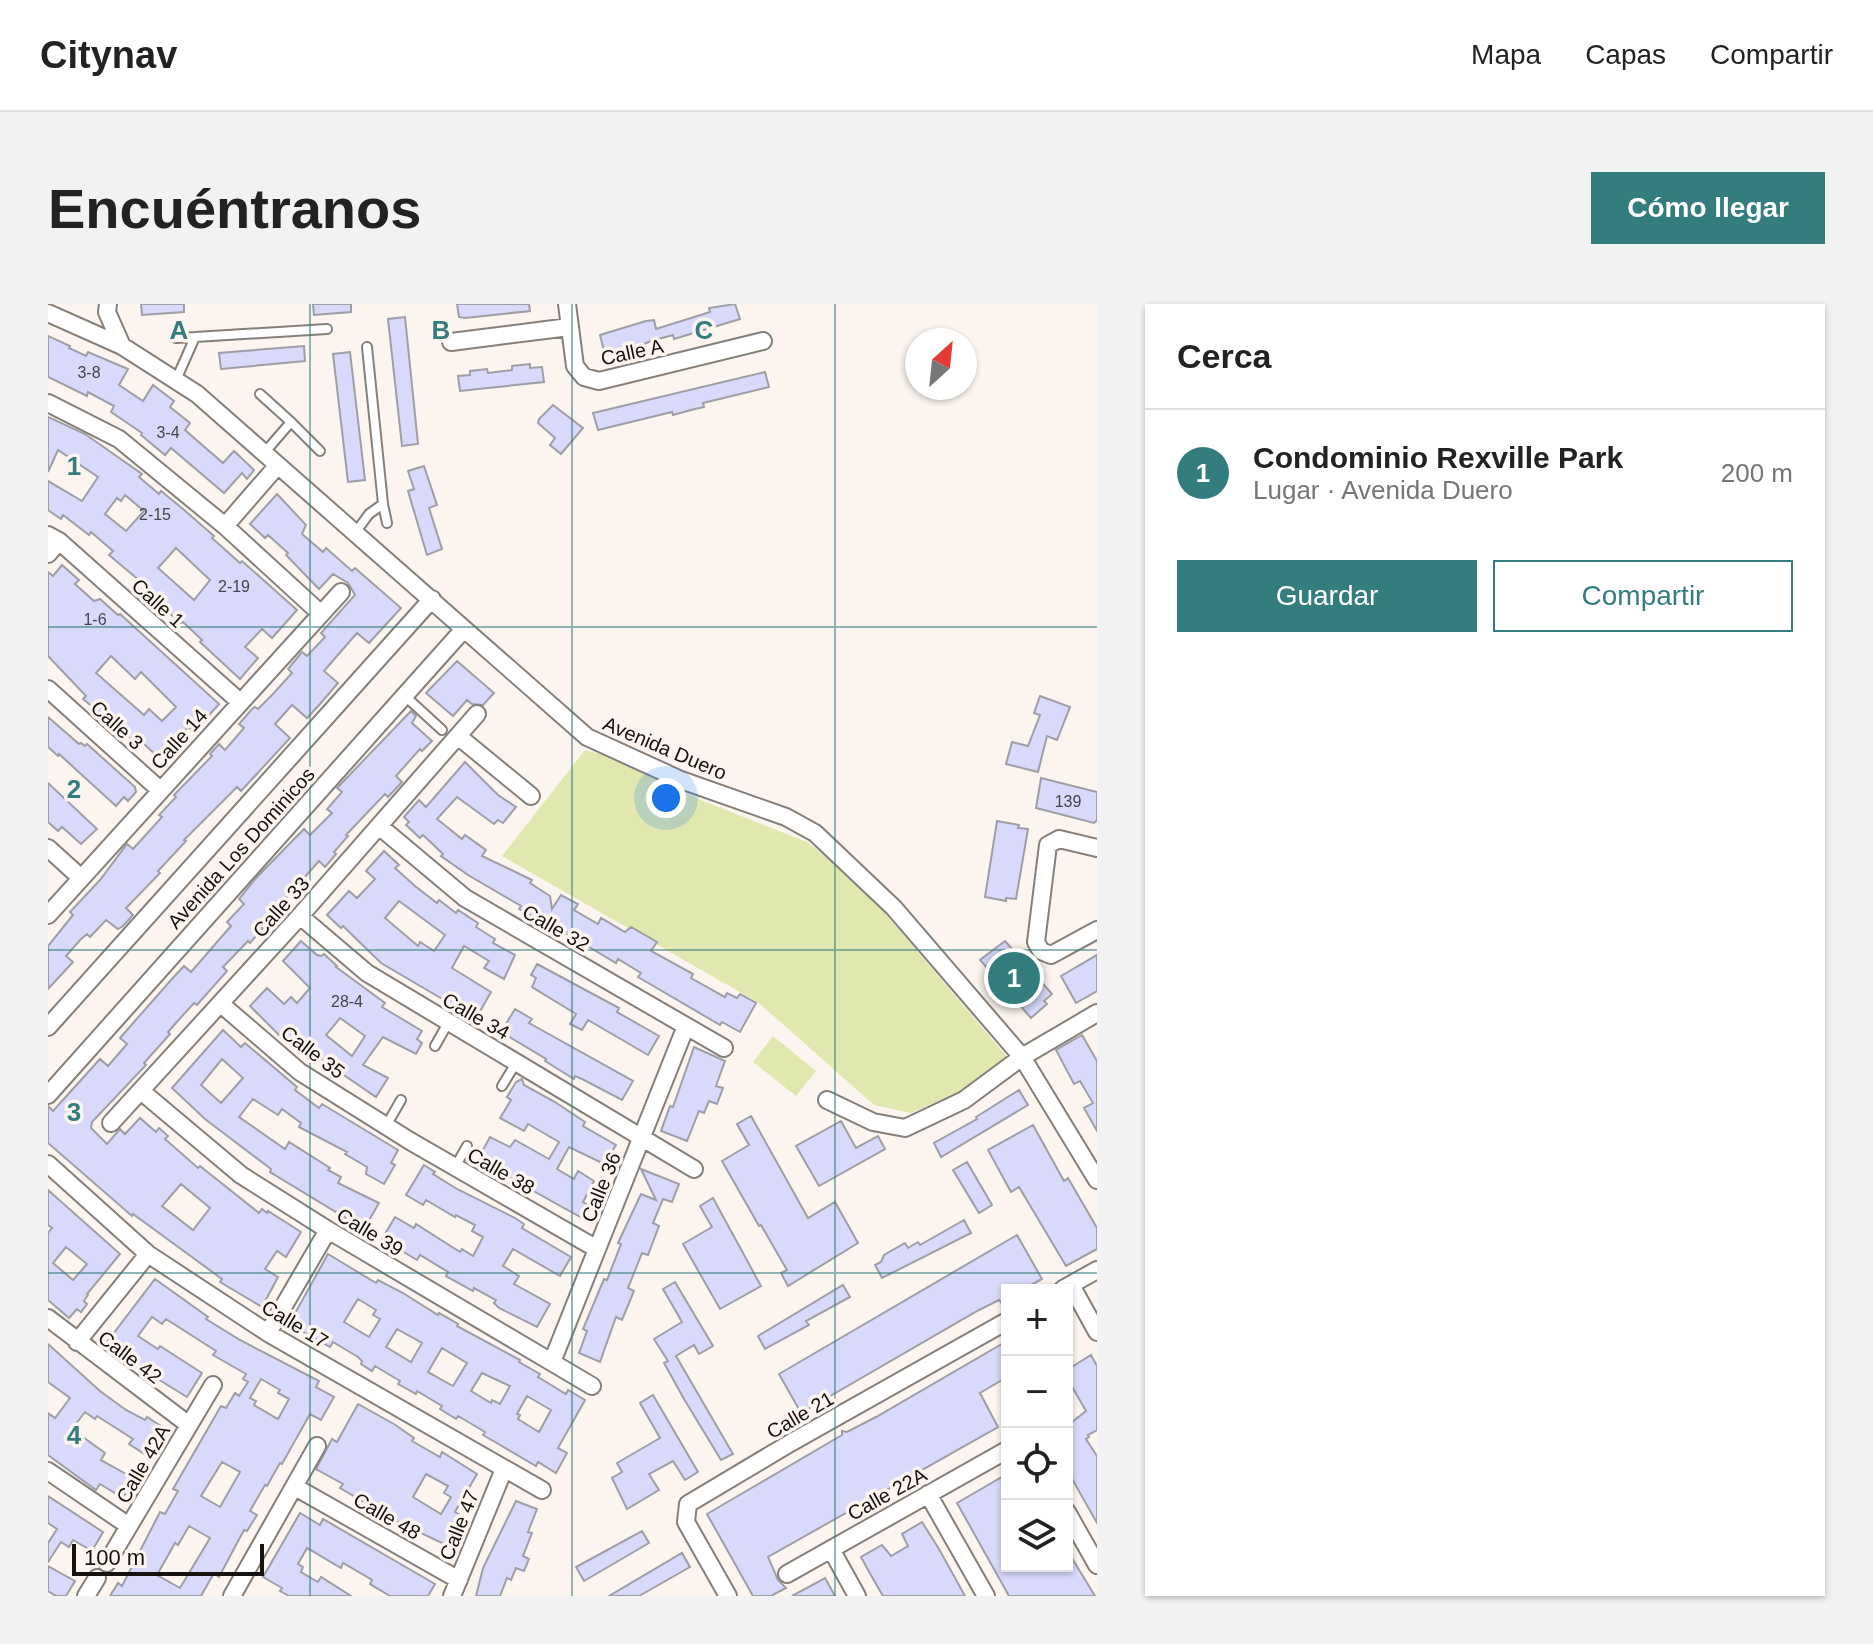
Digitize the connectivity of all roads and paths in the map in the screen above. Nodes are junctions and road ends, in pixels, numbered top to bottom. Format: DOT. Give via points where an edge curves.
graph roads {
  1 [pos="108,304"];
  2 [pos="567,304"];
  3 [pos="48,313"];
  4 [pos="569,327"];
  5 [pos="327,329"];
  6 [pos="195,337"];
  7 [pos="176,338"];
  8 [pos="763,341"];
  9 [pos="451,342"];
  10 [pos="122,346"];
  11 [pos="367,347"];
  12 [pos="176,380"];
  13 [pos="260,394"];
  14 [pos="48,403"];
  15 [pos="291,422"];
  16 [pos="320,451"];
  17 [pos="265,452"];
  18 [pos="278,465"];
  19 [pos="383,504"];
  20 [pos="387,523"];
  21 [pos="225,526"];
  22 [pos="354,533"];
  23 [pos="52,543"];
  24 [pos="341,592"];
  25 [pos="432,599"];
  26 [pos="320,613"];
  27 [pos="464,629"];
  28 [pos="48,689"];
  29 [pos="405,696"];
  30 [pos="240,702"];
  31 [pos="477,714"];
  32 [pos="442,730"];
  33 [pos="459,737"];
  34 [pos="160,790"];
  35 [pos="531,796"];
  36 [pos="379,826"];
  37 [pos="48,848"];
  38 [pos="1097,848"];
  39 [pos="81,878"];
  40 [pos="48,915"];
  41 [pos="300,916"];
  42 [pos="1097,930"];
  43 [pos="221,1004"];
  44 [pos="1095,1019"];
  45 [pos="448,1023"];
  46 [pos="686,1026"];
  47 [pos="48,1027"];
  48 [pos="435,1046"];
  49 [pos="724,1048"];
  50 [pos="1022,1057"];
  51 [pos="516,1063"];
  52 [pos="502,1086"];
  53 [pos="141,1091"];
  54 [pos="48,1095"];
  55 [pos="401,1100"];
  56 [pos="827,1100"];
  57 [pos="111,1123"];
  58 [pos="386,1126"];
  59 [pos="641,1139"];
  60 [pos="467,1146"];
  61 [pos="48,1164"];
  62 [pos="455,1167"];
  63 [pos="694,1169"];
  64 [pos="1097,1180"];
  65 [pos="328,1230"];
  66 [pos="597,1249"];
  67 [pos="148,1254"];
  68 [pos="1097,1270"];
  69 [pos="1073,1284"];
  70 [pos="1073,1298"];
  71 [pos="48,1318"];
  72 [pos="1001,1324"];
  73 [pos="1097,1332"];
  74 [pos="268,1333"];
  75 [pos="77,1342"];
  76 [pos="552,1362"];
  77 [pos="213,1385"];
  78 [pos="592,1386"];
  79 [pos="189,1425"];
  80 [pos="317,1446"];
  81 [pos="1001,1453"];
  82 [pos="504,1469"];
  83 [pos="48,1471"];
  84 [pos="295,1487"];
  85 [pos="542,1490"];
  86 [pos="928,1494"];
  87 [pos="1073,1523"];
  88 [pos="129,1526"];
  89 [pos="831,1549"];
  90 [pos="107,1563"];
  91 [pos="1097,1565"];
  92 [pos="787,1574"];
  93 [pos="97,1578"];
  94 [pos="459,1580"];
  95 [pos="239,1594"];
  96 [pos="86,1596"];
  97 [pos="452,1596"];
  98 [pos="728,1596"];
  99 [pos="857,1596"];
  100 [pos="986,1596"];
  1 -- 10 [label="street"];
  2 -- 4 [label="street, Calle A"];
  3 -- 10 [label="street, Avenida Duero"];
  4 -- 8 [label="street, Calle A" via="575,366 584,377 599,381"];
  4 -- 9 [label="street"];
  5 -- 6 [label="lane"];
  6 -- 7 [label="lane"];
  6 -- 12 [label="lane"];
  10 -- 12 [label="street, Avenida Duero"];
  11 -- 19 [label="lane"];
  12 -- 17 [label="street, Avenida Duero"];
  13 -- 15 [label="lane"];
  14 -- 21 [label="street" via="119,439"];
  15 -- 16 [label="lane"];
  15 -- 17 [label="lane"];
  17 -- 18 [label="street, Avenida Duero"];
  18 -- 21 [label="street"];
  18 -- 22 [label="street, Avenida Duero"];
  19 -- 20 [label="lane"];
  19 -- 22 [label="lane"];
  21 -- 26 [label="street"];
  22 -- 25 [label="street, Avenida Duero"];
  23 -- 30 [label="street, Calle 1"];
  24 -- 26 [label="street, Calle 14"];
  25 -- 27 [label="street, Avenida Duero"];
  25 -- 47 [label="street, Avenida Los Dominicos"];
  26 -- 30 [label="street, Calle 14"];
  27 -- 29 [label="street, Avenida Los Dominicos"];
  27 -- 50 [label="street, Avenida Duero" via="587,737 815,833 894,908"];
  28 -- 34 [label="street, Calle 3"];
  29 -- 32 [label="lane"];
  29 -- 54 [label="street, Avenida Los Dominicos"];
  30 -- 34 [label="street, Calle 14"];
  31 -- 33 [label="street, Calle 33"];
  33 -- 35 [label="street"];
  33 -- 36 [label="street, Calle 33"];
  34 -- 39 [label="street, Calle 14"];
  36 -- 41 [label="street, Calle 33"];
  36 -- 46 [label="street, Calle 32" via="465,898"];
  37 -- 39 [label="street"];
  38 -- 42 [label="street" via="1059,839 1048,845 1036,942 1051,955"];
  39 -- 40 [label="street, Calle 14"];
  41 -- 43 [label="street, Calle 33"];
  41 -- 45 [label="street, Calle 34" via="367,973"];
  43 -- 53 [label="street, Calle 33"];
  43 -- 58 [label="street, Calle 35" via="300,1072"];
  44 -- 50 [label="street"];
  45 -- 48 [label="lane"];
  45 -- 51 [label="street, Calle 34"];
  46 -- 49 [label="street, Calle 32"];
  46 -- 59 [label="street, Calle 36"];
  50 -- 56 [label="street" via="964,1100 905,1128 873,1122"];
  50 -- 64 [label="street, Avenida Duero"];
  51 -- 52 [label="lane"];
  51 -- 59 [label="street, Calle 34"];
  53 -- 57 [label="street, Calle 33"];
  53 -- 65 [label="street, Calle 39" via="241,1175"];
  55 -- 58 [label="lane"];
  58 -- 62 [label="street, Calle 38"];
  59 -- 63 [label="street, Calle 34"];
  59 -- 66 [label="street, Calle 36"];
  60 -- 62 [label="lane"];
  61 -- 67 [label="street, Calle 17"];
  62 -- 66 [label="street, Calle 38"];
  65 -- 74 [label="street"];
  65 -- 76 [label="street, Calle 39"];
  66 -- 76 [label="street, Calle 36"];
  67 -- 74 [label="street, Calle 17"];
  67 -- 75 [label="street"];
  68 -- 69 [label="street"];
  70 -- 73 [label="street"];
  71 -- 75 [label="street, Calle 42"];
  72 -- 98 [label="street, Calle 21" via="688,1504 686,1522"];
  74 -- 82 [label="street, Calle 17"];
  75 -- 79 [label="street, Calle 42"];
  76 -- 78 [label="street, Calle 39"];
  77 -- 79 [label="street, Calle 42A"];
  79 -- 88 [label="street, Calle 42A"];
  80 -- 84 [label="street"];
  81 -- 86 [label="street, Calle 22A"];
  82 -- 85 [label="street, Calle 17"];
  82 -- 94 [label="street, Calle 47"];
  83 -- 88 [label="street"];
  84 -- 94 [label="street, Calle 48"];
  84 -- 95 [label="street"];
  86 -- 89 [label="street, Calle 22A"];
  86 -- 100 [label="street"];
  87 -- 91 [label="street"];
  88 -- 90 [label="street, Calle 42A"];
  89 -- 92 [label="street, Calle 22A"];
  89 -- 99 [label="street"];
  93 -- 96 [label="street"];
  94 -- 97 [label="street, Calle 47"];
}
